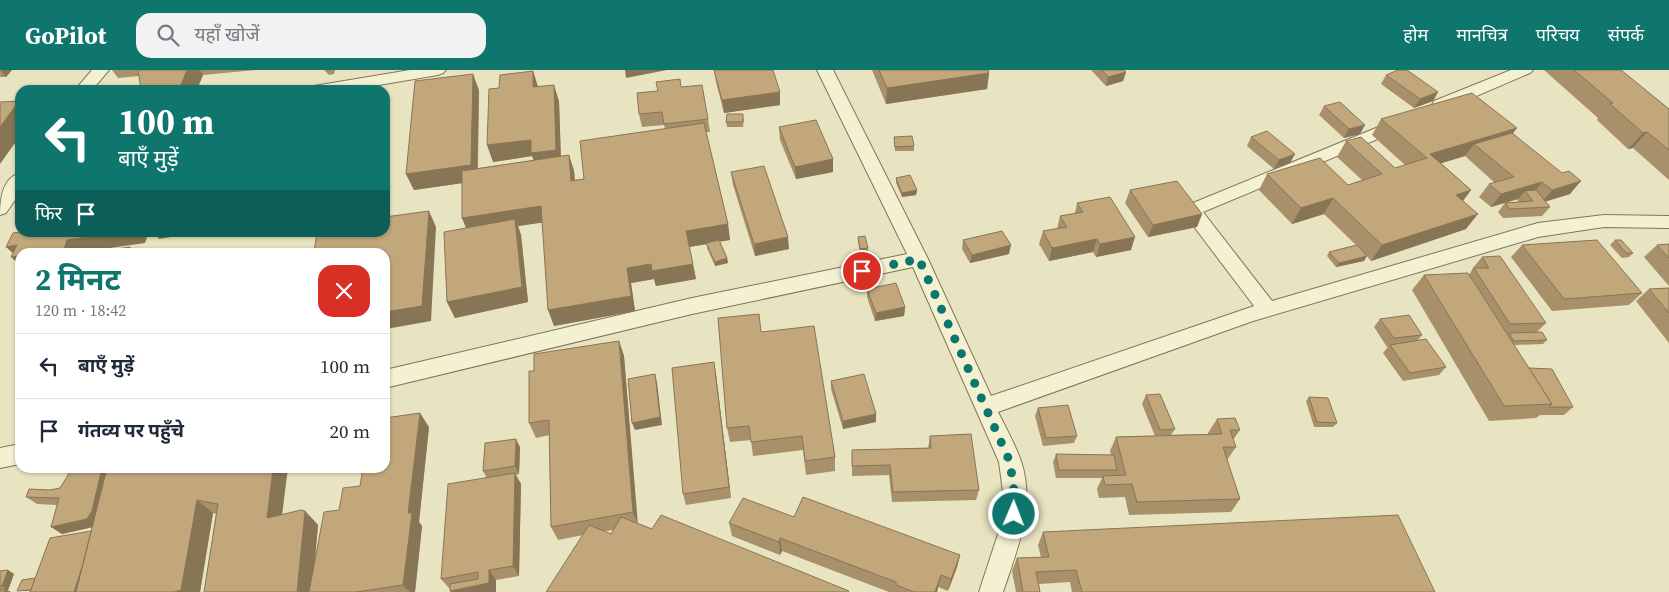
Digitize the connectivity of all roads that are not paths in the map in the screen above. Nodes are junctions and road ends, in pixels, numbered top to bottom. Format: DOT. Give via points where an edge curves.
graph roads {
  1 [pos="101,70"];
  2 [pos="438,70"];
  3 [pos="825,70"];
  4 [pos="1525,70"];
  5 [pos="88,85"];
  6 [pos="350,85"];
  7 [pos="15,186"];
  8 [pos="0,209"];
  9 [pos="1669,222"];
  10 [pos="919,259"];
  11 [pos="1268,309"];
  12 [pos="390,377"];
  13 [pos="986,406"];
  14 [pos="15,455"];
  15 [pos="0,458"];
  16 [pos="991,592"];
  1 -- 5 [label="street"];
  2 -- 6 [label="street"];
  3 -- 10 [label="street"];
  4 -- 11 [label="street" via="1194,209 1195,215"];
  7 -- 8 [label="street"];
  9 -- 11 [label="street" via="1604,221 1538,230"];
  10 -- 12 [label="street" via="692,306"];
  10 -- 13 [label="street"];
  11 -- 13 [label="street"];
  13 -- 16 [label="street" via="1010,462 1015,499 1012,528"];
  14 -- 15 [label="street"];
}
